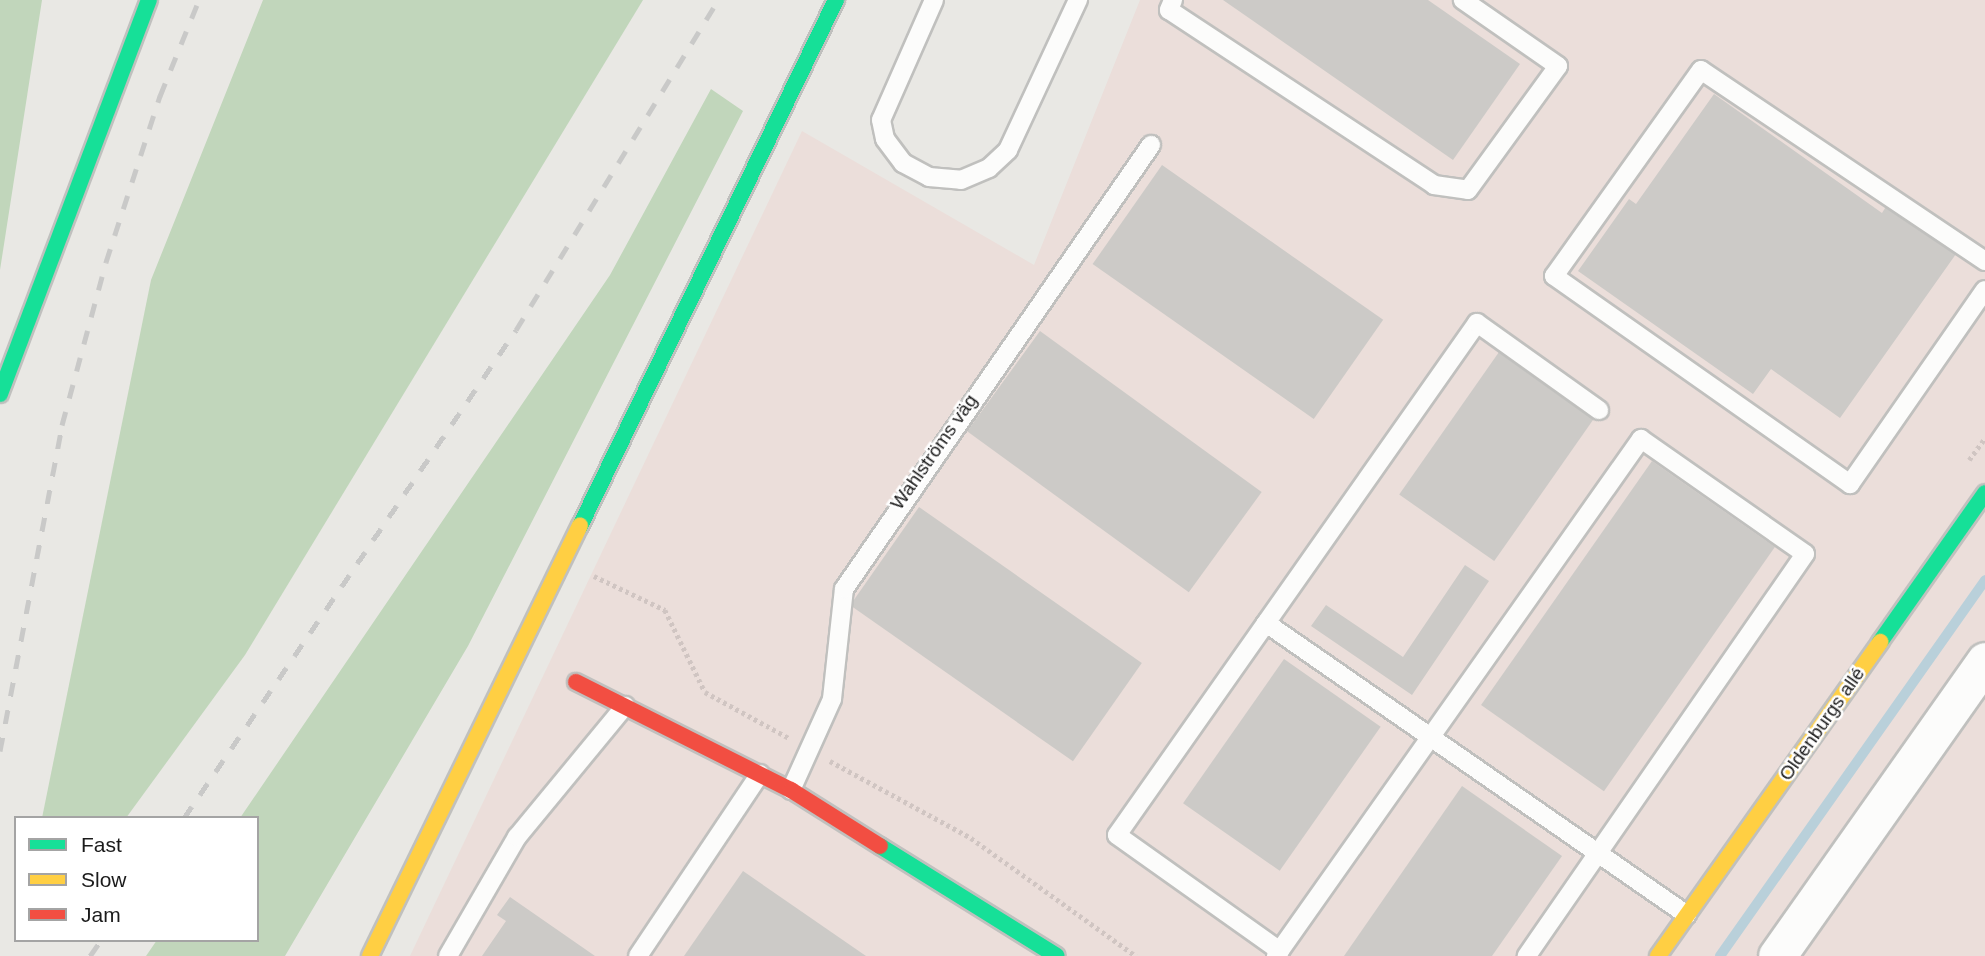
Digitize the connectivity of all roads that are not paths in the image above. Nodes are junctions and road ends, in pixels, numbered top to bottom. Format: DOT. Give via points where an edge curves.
graph roads {
  1 [pos="149,0"];
  2 [pos="836,0"];
  3 [pos="934,0"];
  4 [pos="1078,0"];
  5 [pos="1173,0"];
  6 [pos="1463,0"];
  7 [pos="1151,145"];
  8 [pos="1985,261"];
  9 [pos="1985,290"];
  10 [pos="0,394"];
  11 [pos="1599,410"];
  12 [pos="1985,493"];
  13 [pos="1266,623"];
  14 [pos="1985,662"];
  15 [pos="576,682"];
  16 [pos="625,706"];
  17 [pos="1432,738"];
  18 [pos="760,774"];
  19 [pos="791,790"];
  20 [pos="1598,853"];
  21 [pos="1687,915"];
  22 [pos="1278,954"];
  23 [pos="370,956"];
  24 [pos="448,956"];
  25 [pos="638,956"];
  26 [pos="1057,956"];
  27 [pos="1527,956"];
  28 [pos="1658,956"];
  29 [pos="1777,956"];
  1 -- 10 [label="street"];
  2 -- 23 [label="street"];
  3 -- 4 [label="lane" via="881,120 885,139 903,163 929,177 961,180 989,168 1008,150"];
  5 -- 6 [label="lane" via="1169,10 1434,186 1468,190 1559,66"];
  7 -- 19 [label="lane, Wahlströms väg" via="844,589 832,699"];
  8 -- 9 [label="lane" via="1701,70 1554,276 1850,484"];
  11 -- 13 [label="lane" via="1477,323"];
  12 -- 21 [label="street, Oldenburgs allé"];
  13 -- 17 [label="lane"];
  13 -- 22 [label="lane" via="1116,835"];
  14 -- 29 [label="street"];
  15 -- 16 [label="street"];
  16 -- 18 [label="street"];
  16 -- 24 [label="lane" via="517,837"];
  17 -- 20 [label="lane"];
  17 -- 20 [label="lane" via="1641,439 1805,554"];
  17 -- 22 [label="lane"];
  18 -- 19 [label="street"];
  18 -- 25 [label="lane"];
  19 -- 26 [label="street" via="958,888"];
  20 -- 21 [label="lane"];
  20 -- 27 [label="lane"];
  21 -- 28 [label="street, Oldenburgs allé"];
}
